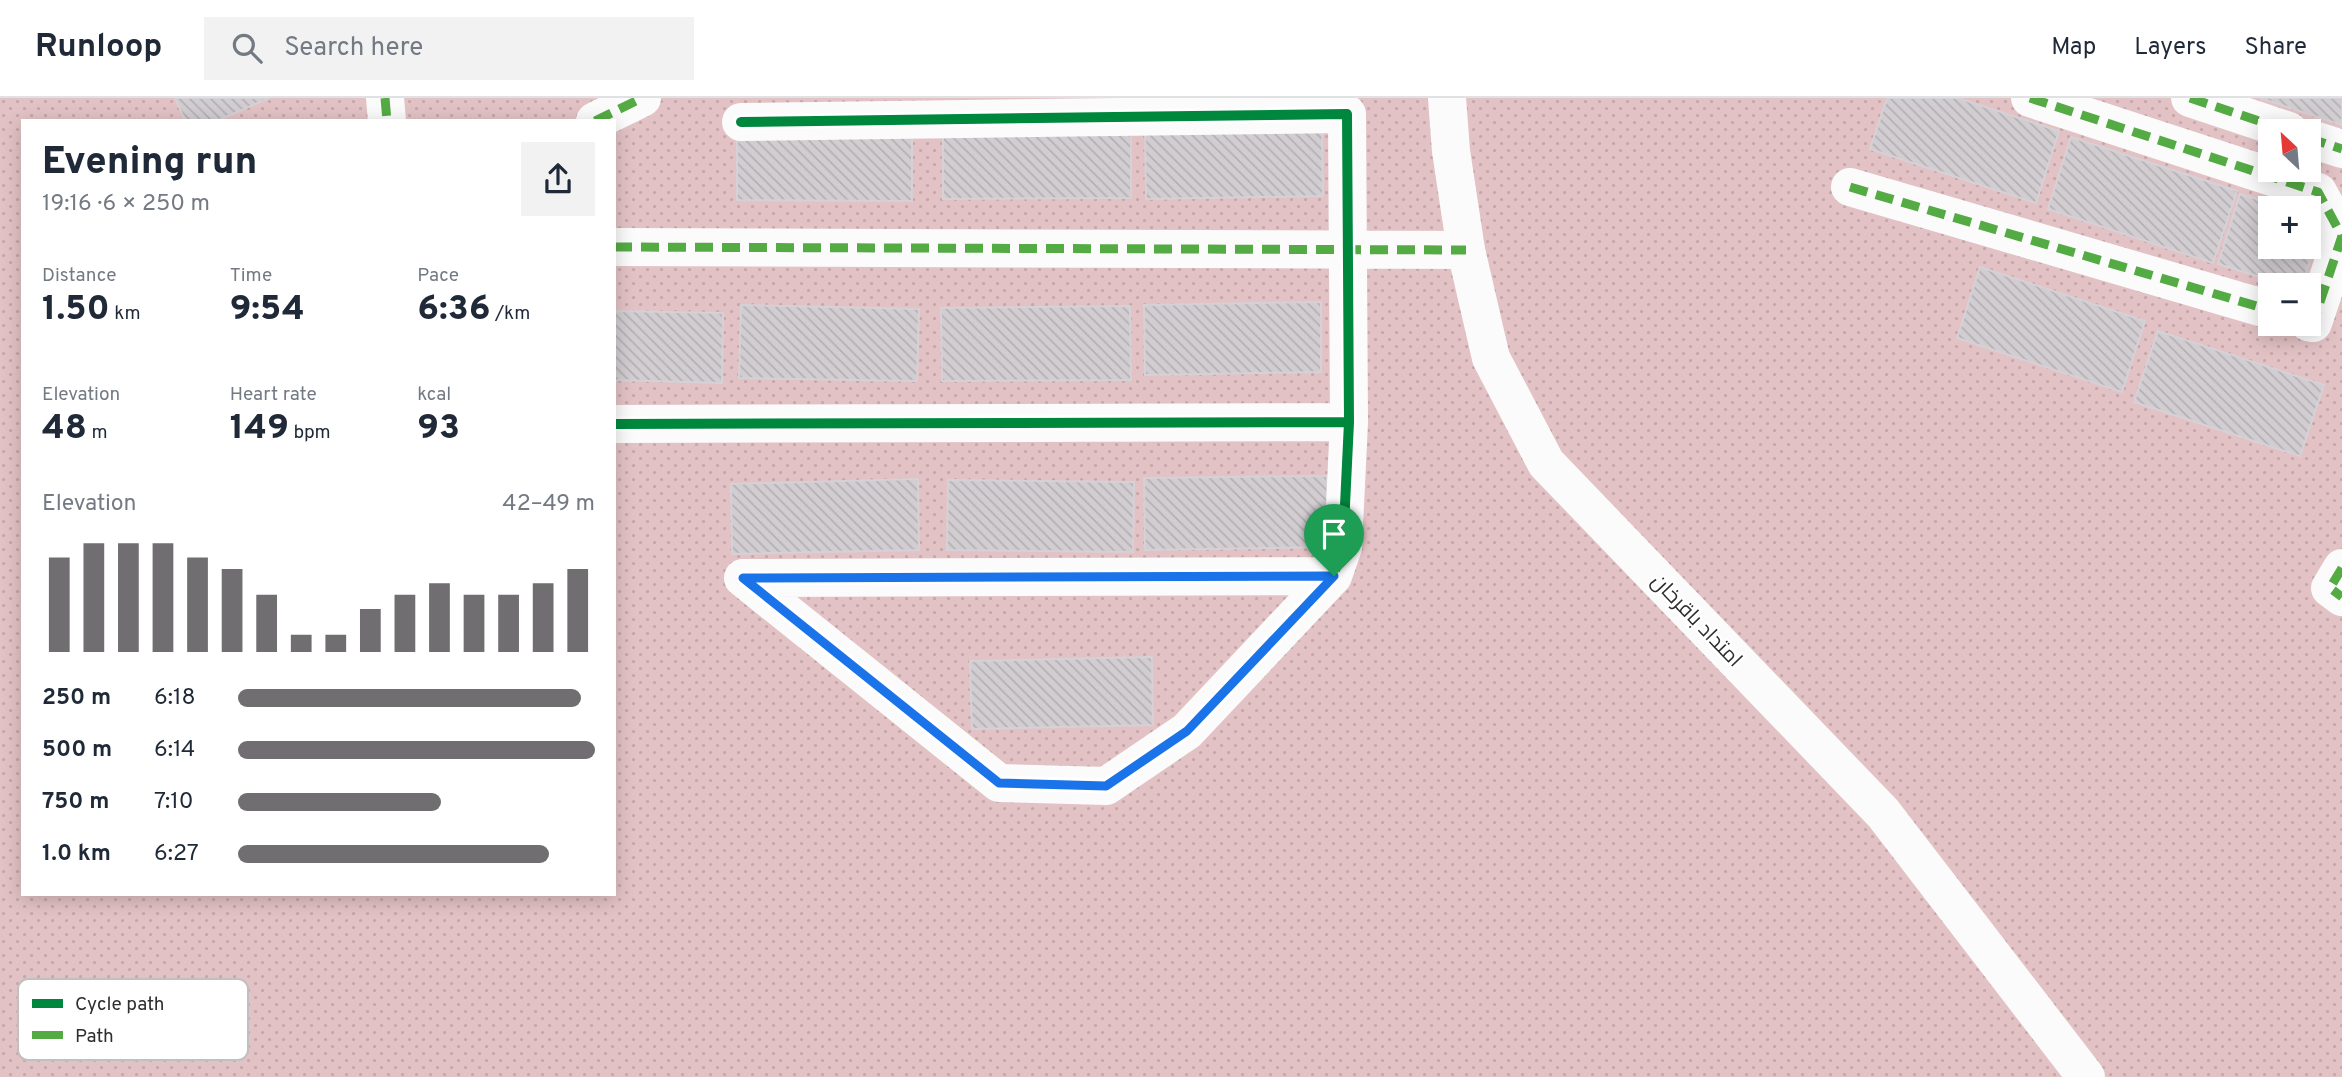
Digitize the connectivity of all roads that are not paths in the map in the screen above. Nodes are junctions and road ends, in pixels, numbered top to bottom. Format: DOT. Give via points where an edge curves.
graph roads {
  1 [pos="385,98"];
  2 [pos="642,98"];
  3 [pos="1447,98"];
  4 [pos="2030,98"];
  5 [pos="2190,98"];
  6 [pos="387,119"];
  7 [pos="599,119"];
  8 [pos="2258,121"];
  9 [pos="741,122"];
  10 [pos="2321,142"];
  11 [pos="2342,149"];
  12 [pos="1850,187"];
  13 [pos="2342,236"];
  14 [pos="616,247"];
  15 [pos="1349,250"];
  16 [pos="1466,250"];
  17 [pos="2321,299"];
  18 [pos="2258,306"];
  19 [pos="1349,422"];
  20 [pos="616,424"];
  21 [pos="2342,568"];
  22 [pos="1334,576"];
  23 [pos="2342,597"];
  24 [pos="2086,1077"];
  1 -- 6 [label="street"];
  2 -- 7 [label="street"];
  3 -- 16 [label="street, امتداد باقرخان"];
  4 -- 13 [label="street" via="2318,192"];
  5 -- 8 [label="street"];
  9 -- 15 [label="street" via="1347,114"];
  10 -- 11 [label="street"];
  12 -- 18 [label="street"];
  13 -- 17 [label="street"];
  14 -- 15 [label="street"];
  15 -- 16 [label="street"];
  15 -- 19 [label="street"];
  16 -- 24 [label="street, امتداد باقرخان" via="1491,358 1546,463 1883,813"];
  19 -- 20 [label="street"];
  19 -- 22 [label="street" via="1343,547"];
  21 -- 23 [label="street" via="2330,588"];
  22 -- 22 [label="street" via="1224,577 743,578 999,783 1106,786 1187,731"];
}
